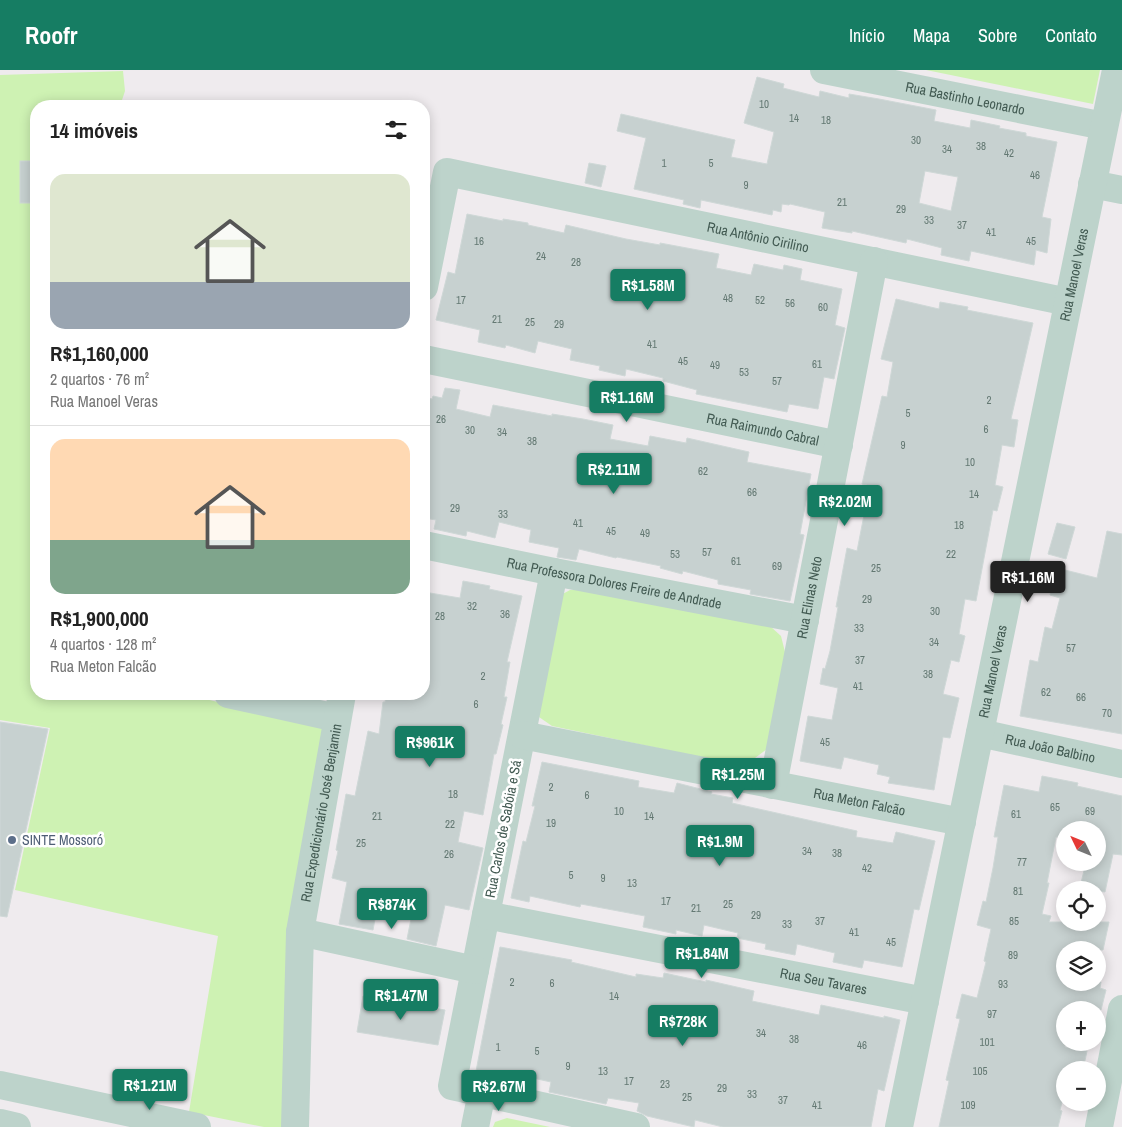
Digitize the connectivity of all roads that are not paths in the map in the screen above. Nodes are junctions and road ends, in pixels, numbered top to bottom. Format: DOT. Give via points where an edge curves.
graph roads {
  1 [pos="824,70"];
  2 [pos="1116,70"];
  3 [pos="1104,126"];
  4 [pos="1092,184"];
  5 [pos="1122,190"];
  6 [pos="430,257"];
  7 [pos="874,261"];
  8 [pos="1068,302"];
  9 [pos="430,361"];
  10 [pos="839,446"];
  11 [pos="430,546"];
  12 [pos="554,572"];
  13 [pos="805,620"];
  14 [pos="284,700"];
  15 [pos="340,706"];
  16 [pos="980,733"];
  17 [pos="522,735"];
  18 [pos="1122,764"];
  19 [pos="774,785"];
  20 [pos="962,822"];
  21 [pos="486,915"];
  22 [pos="300,932"];
  23 [pos="475,970"];
  24 [pos="925,1001"];
  25 [pos="1122,1009"];
  26 [pos="0,1085"];
  27 [pos="482,1092"];
  28 [pos="128,1119"];
  29 [pos="0,1123"];
  30 [pos="156,1123"];
  31 [pos="17,1127"];
  32 [pos="197,1127"];
  33 [pos="295,1127"];
  34 [pos="475,1127"];
  35 [pos="636,1127"];
  36 [pos="899,1127"];
  37 [pos="1099,1127"];
  1 -- 3 [label="street, Rua Bastinho Leonardo"];
  2 -- 3 [label="street, Rua Manoel Veras"];
  3 -- 4 [label="street, Rua Manoel Veras"];
  4 -- 5 [label="street"];
  4 -- 8 [label="street, Rua Manoel Veras"];
  6 -- 7 [label="street, Rua Antônio Cirilino" via="447,172"];
  7 -- 8 [label="street, Rua Antônio Cirilino"];
  7 -- 10 [label="street, Rua Elinas Neto"];
  8 -- 16 [label="street, Rua Manoel Veras"];
  9 -- 10 [label="street, Rua Raimundo Cabral"];
  10 -- 13 [label="street, Rua Elinas Neto"];
  11 -- 12 [label="street, Rua Professora Dolores Freire de Andrade"];
  12 -- 13 [label="street, Rua Professora Dolores Freire de Andrade"];
  12 -- 17 [label="street, Rua Carlos de Sabóia e Sá"];
  13 -- 19 [label="street, Rua Elinas Neto"];
  14 -- 15 [label="street"];
  15 -- 22 [label="street, Rua Expedicionário José Benjamin"];
  16 -- 18 [label="street, Rua João Balbino"];
  16 -- 20 [label="street, Rua Manoel Veras"];
  17 -- 19 [label="street, Rua Meton Falcão"];
  17 -- 21 [label="street, Rua Carlos de Sabóia e Sá"];
  19 -- 20 [label="street, Rua Meton Falcão"];
  20 -- 24 [label="street, Rua Manoel Veras"];
  21 -- 23 [label="street, Rua Carlos de Sabóia e Sá"];
  21 -- 24 [label="street, Rua Seu Tavares"];
  22 -- 23 [label="street"];
  22 -- 33 [label="street, Rua Expedicionário José Benjamin"];
  23 -- 27 [label="street, Rua Carlos de Sabóia e Sá" via="452,1086"];
  24 -- 36 [label="street, Rua Manoel Veras"];
  25 -- 37 [label="street"];
  26 -- 28 [label="street"];
  27 -- 34 [label="street"];
  27 -- 35 [label="street"];
  28 -- 30 [label="street"];
  29 -- 31 [label="street"];
  30 -- 32 [label="street"];
}
